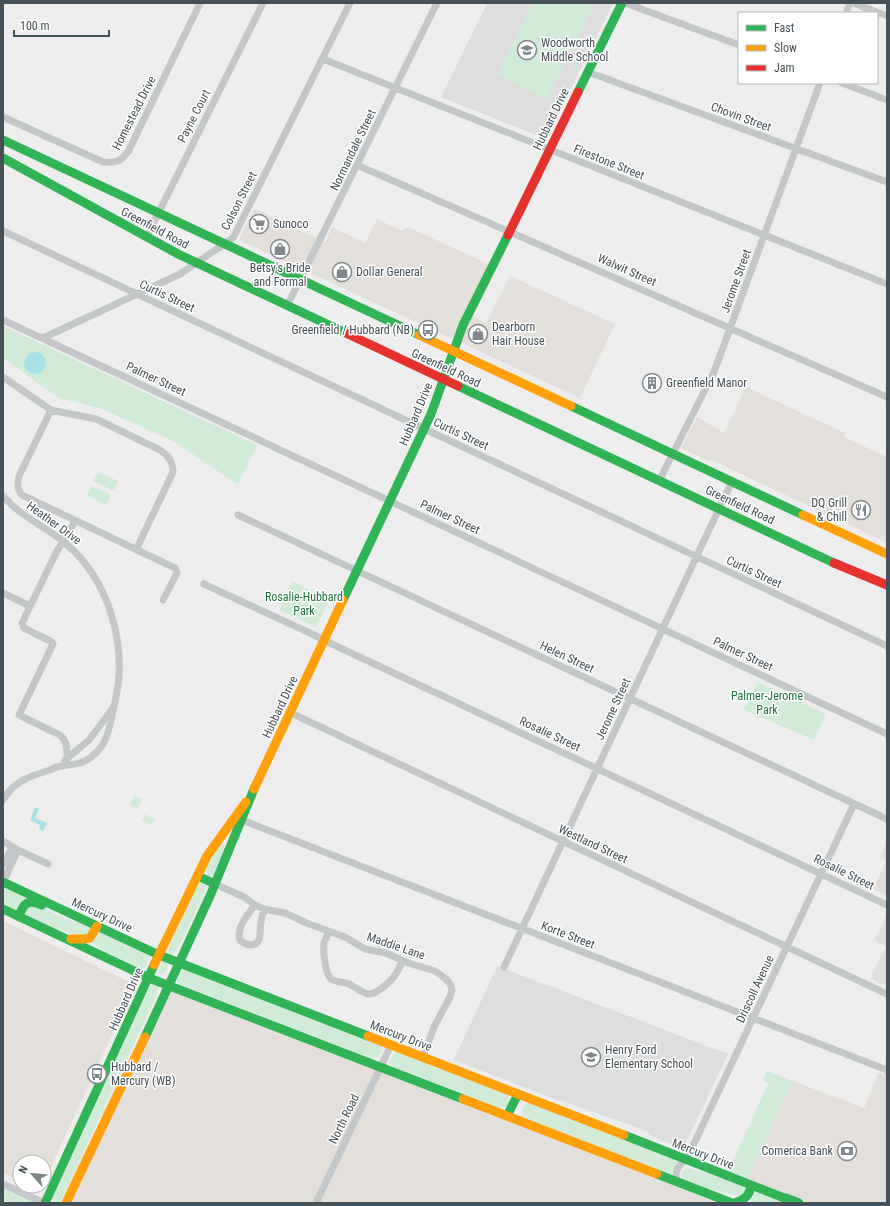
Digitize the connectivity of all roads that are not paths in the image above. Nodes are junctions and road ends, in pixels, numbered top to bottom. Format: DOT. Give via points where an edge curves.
graph roads {
  1 [pos="200,3"];
  2 [pos="263,3"];
  3 [pos="350,3"];
  4 [pos="437,3"];
  5 [pos="622,3"];
  6 [pos="625,3"];
  7 [pos="851,3"];
  8 [pos="846,12"];
  9 [pos="876,12"];
  10 [pos="738,45"];
  11 [pos="323,59"];
  12 [pos="588,72"];
  13 [pos="820,84"];
  14 [pos="845,84"];
  15 [pos="396,88"];
  16 [pos="887,100"];
  17 [pos="3,117"];
  18 [pos="3,140"];
  19 [pos="796,149"];
  20 [pos="550,150"];
  21 [pos="3,158"];
  22 [pos="357,165"];
  23 [pos="887,182"];
  24 [pos="158,212"];
  25 [pos="3,231"];
  26 [pos="509,231"];
  27 [pos="764,236"];
  28 [pos="146,238"];
  29 [pos="225,244"];
  30 [pos="196,263"];
  31 [pos="301,279"];
  32 [pos="887,284"];
  33 [pos="137,294"];
  34 [pos="287,306"];
  35 [pos="3,320"];
  36 [pos="730,328"];
  37 [pos="43,338"];
  38 [pos="453,351"];
  39 [pos="3,377"];
  40 [pos="444,380"];
  41 [pos="887,397"];
  42 [pos="51,410"];
  43 [pos="424,429"];
  44 [pos="673,454"];
  45 [pos="659,481"];
  46 [pos="732,481"];
  47 [pos="3,496"];
  48 [pos="390,501"];
  49 [pos="719,509"];
  50 [pos="238,515"];
  51 [pos="74,521"];
  52 [pos="64,542"];
  53 [pos="136,550"];
  54 [pos="887,554"];
  55 [pos="696,557"];
  56 [pos="358,571"];
  57 [pos="204,584"];
  58 [pos="887,585"];
  59 [pos="3,593"];
  60 [pos="163,600"];
  61 [pos="30,606"];
  62 [pos="662,628"];
  63 [pos="325,640"];
  64 [pos="887,646"];
  65 [pos="630,699"];
  66 [pos="114,708"];
  67 [pos="291,713"];
  68 [pos="887,734"];
  69 [pos="67,758"];
  70 [pos="59,766"];
  71 [pos="597,768"];
  72 [pos="253,791"];
  73 [pos="3,800"];
  74 [pos="854,804"];
  75 [pos="887,819"];
  76 [pos="242,820"];
  77 [pos="218,840"];
  78 [pos="3,841"];
  79 [pos="563,842"];
  80 [pos="231,848"];
  81 [pos="15,849"];
  82 [pos="48,864"];
  83 [pos="3,866"];
  84 [pos="821,873"];
  85 [pos="198,876"];
  86 [pos="3,882"];
  87 [pos="215,884"];
  88 [pos="255,905"];
  89 [pos="887,905"];
  90 [pos="3,909"];
  91 [pos="264,910"];
  92 [pos="19,917"];
  93 [pos="88,922"];
  94 [pos="97,926"];
  95 [pos="522,929"];
  96 [pos="329,932"];
  97 [pos="65,939"];
  98 [pos="787,946"];
  99 [pos="159,955"];
  100 [pos="403,961"];
  101 [pos="179,962"];
  102 [pos="504,968"];
  103 [pos="149,978"];
  104 [pos="169,985"];
  105 [pos="887,994"];
  106 [pos="753,1019"];
  107 [pos="391,1045"];
  108 [pos="423,1057"];
  109 [pos="381,1067"];
  110 [pos="887,1070"];
  111 [pos="518,1094"];
  112 [pos="507,1116"];
  113 [pos="686,1161"];
  114 [pos="676,1181"];
  115 [pos="3,1184"];
  116 [pos="751,1185"];
  117 [pos="786,1198"];
  118 [pos="44,1203"];
  119 [pos="66,1203"];
  120 [pos="316,1203"];
  121 [pos="733,1203"];
  122 [pos="795,1203"];
  123 [pos="799,1203"];
  1 -- 17 [label="street, Homestead Drive" via="123,159 113,163 103,162"];
  2 -- 24 [label="street, Payne Court"];
  3 -- 11 [label="street, Colson Street"];
  4 -- 15 [label="street, Normandale Street"];
  5 -- 12 [label="street, Hubbard Drive"];
  6 -- 10 [label="street"];
  7 -- 8 [label="street"];
  7 -- 9 [label="street"];
  11 -- 15 [label="street, Firestone Street"];
  11 -- 29 [label="street, Colson Street" via="233,238"];
  12 -- 19 [label="street, Chovin Street"];
  12 -- 20 [label="street, Hubbard Drive"];
  13 -- 19 [label="street, Jerome Street"];
  14 -- 16 [label="street"];
  15 -- 20 [label="street, Firestone Street"];
  15 -- 22 [label="street, Normandale Street"];
  18 -- 24 [label="street, Greenfield Road"];
  19 -- 23 [label="street, Chovin Street"];
  19 -- 27 [label="street, Jerome Street"];
  20 -- 26 [label="street, Hubbard Drive"];
  20 -- 27 [label="street, Firestone Street"];
  21 -- 28 [label="street, Greenfield Road"];
  22 -- 26 [label="street, Walwit Street"];
  22 -- 31 [label="street, Normandale Street"];
  24 -- 28 [label="street, Payne Court"];
  24 -- 29 [label="street, Greenfield Road"];
  25 -- 33 [label="street, Curtis Street"];
  26 -- 36 [label="street, Walwit Street"];
  26 -- 38 [label="street, Hubbard Drive" via="463,324"];
  27 -- 32 [label="street, Firestone Street"];
  27 -- 36 [label="street, Jerome Street"];
  28 -- 30 [label="street, Greenfield Road"];
  29 -- 30 [label="street, Colson Street"];
  29 -- 31 [label="street, Greenfield Road"];
  30 -- 33 [label="street, Colson Street" via="180,274"];
  30 -- 34 [label="street, Greenfield Road"];
  31 -- 34 [label="street, Normandale Street"];
  31 -- 38 [label="street, Greenfield Road"];
  33 -- 37 [label="street, Colson Street"];
  33 -- 43 [label="street, Curtis Street"];
  34 -- 40 [label="street, Greenfield Road"];
  35 -- 37 [label="street, Palmer Street"];
  36 -- 41 [label="street, Walwit Street"];
  36 -- 44 [label="street, Jerome Street" via="714,372"];
  37 -- 48 [label="street, Palmer Street"];
  38 -- 40 [label="street, Hubbard Drive"];
  38 -- 44 [label="street, Greenfield Road"];
  39 -- 42 [label="street"];
  40 -- 43 [label="street, Hubbard Drive"];
  40 -- 45 [label="street, Greenfield Road"];
  42 -- 51 [label="street" via="19,476 17,487 22,496"];
  42 -- 53 [label="street" via="96,419 160,450 172,461 173,472"];
  43 -- 48 [label="street, Hubbard Drive"];
  43 -- 55 [label="street, Curtis Street"];
  44 -- 45 [label="street, Jerome Street"];
  44 -- 46 [label="street, Greenfield Road"];
  45 -- 49 [label="street, Greenfield Road"];
  46 -- 49 [label="street, Jerome Street"];
  46 -- 54 [label="street, Greenfield Road"];
  47 -- 52 [label="street, Heather Drive" via="23,516"];
  48 -- 56 [label="street, Hubbard Drive"];
  48 -- 62 [label="street, Palmer Street"];
  49 -- 55 [label="street, Jerome Street"];
  49 -- 58 [label="street, Greenfield Road"];
  50 -- 56 [label="street, Helen Street"];
  51 -- 52 [label="street"];
  51 -- 53 [label="street"];
  52 -- 61 [label="street"];
  52 -- 66 [label="street, Heather Drive" via="93,573 112,614 119,667"];
  53 -- 60 [label="street" via="177,570"];
  55 -- 62 [label="street, Jerome Street"];
  55 -- 64 [label="street, Curtis Street"];
  56 -- 63 [label="street, Hubbard Drive"];
  56 -- 65 [label="street, Helen Street"];
  57 -- 63 [label="street, Rosalie Street"];
  59 -- 61 [label="street"];
  61 -- 69 [label="street" via="22,625 53,644 19,715 60,735 66,744"];
  62 -- 65 [label="street, Jerome Street"];
  62 -- 68 [label="street, Palmer Street"];
  63 -- 67 [label="street, Hubbard Drive"];
  63 -- 71 [label="street, Rosalie Street"];
  65 -- 71 [label="street, Jerome Street"];
  65 -- 74 [label="street, Helen Street"];
  66 -- 69 [label="street, Heather Drive" via="89,740"];
  66 -- 70 [label="street, Heather Drive" via="110,729 101,748 87,760"];
  67 -- 72 [label="street, Hubbard Drive"];
  67 -- 79 [label="street, Westland Street"];
  69 -- 70 [label="street, Heather Drive"];
  70 -- 73 [label="street, Heather Drive" via="22,779 6,793"];
  71 -- 79 [label="street, Jerome Street"];
  71 -- 84 [label="street, Rosalie Street"];
  72 -- 76 [label="street, Hubbard Drive"];
  72 -- 77 [label="street, Hubbard Drive"];
  74 -- 75 [label="street, Helen Street"];
  74 -- 84 [label="street, Driscoll Avenue"];
  76 -- 80 [label="street, Hubbard Drive"];
  76 -- 95 [label="street, Korte Street"];
  77 -- 80 [label="street" via="225,841"];
  77 -- 85 [label="street, Hubbard Drive"];
  78 -- 81 [label="street"];
  79 -- 95 [label="street, Jerome Street"];
  79 -- 98 [label="street, Westland Street"];
  80 -- 87 [label="street, Hubbard Drive"];
  81 -- 82 [label="street"];
  81 -- 83 [label="street"];
  81 -- 86 [label="street"];
  84 -- 89 [label="street, Rosalie Street"];
  84 -- 98 [label="street, Driscoll Avenue"];
  85 -- 87 [label="street"];
  85 -- 99 [label="street, Hubbard Drive"];
  86 -- 93 [label="street, Mercury Drive"];
  87 -- 88 [label="street, Maddie Lane"];
  87 -- 101 [label="street, Hubbard Drive"];
  88 -- 91 [label="street, Maddie Lane"];
  88 -- 91 [label="street" via="239,932 240,940 247,944 255,944 260,938"];
  90 -- 92 [label="street"];
  91 -- 96 [label="street, Maddie Lane" via="285,913"];
  92 -- 93 [label="street" via="23,905 36,902 66,916"];
  92 -- 97 [label="street"];
  93 -- 94 [label="street, Mercury Drive"];
  94 -- 97 [label="street" via="90,939"];
  94 -- 99 [label="street, Mercury Drive"];
  95 -- 102 [label="street, Jerome Street"];
  95 -- 106 [label="street, Korte Street"];
  96 -- 100 [label="street, Maddie Lane" via="345,937 365,949 386,953"];
  96 -- 100 [label="street" via="324,948 329,976 367,994 377,991 392,978"];
  97 -- 103 [label="street"];
  98 -- 105 [label="street, Westland Street"];
  98 -- 106 [label="street, Driscoll Avenue"];
  99 -- 101 [label="street, Mercury Drive"];
  99 -- 103 [label="street, Hubbard Drive"];
  100 -- 108 [label="street, Maddie Lane" via="440,974 446,978 452,990"];
  101 -- 104 [label="street, Hubbard Drive"];
  101 -- 107 [label="street, Mercury Drive"];
  103 -- 104 [label="street"];
  103 -- 118 [label="street, Hubbard Drive"];
  104 -- 109 [label="street"];
  104 -- 119 [label="street, Hubbard Drive"];
  106 -- 110 [label="street, Korte Street"];
  106 -- 113 [label="street, Driscoll Avenue"];
  107 -- 108 [label="street, Mercury Drive"];
  107 -- 109 [label="street, North Road"];
  108 -- 111 [label="street, Mercury Drive"];
  109 -- 112 [label="street"];
  109 -- 120 [label="street, North Road"];
  111 -- 112 [label="street"];
  111 -- 113 [label="street, Mercury Drive"];
  112 -- 114 [label="street"];
  113 -- 114 [label="street, Driscoll Avenue" via="676,1169"];
  113 -- 116 [label="street, Mercury Drive"];
  114 -- 121 [label="street"];
  115 -- 118 [label="street"];
  116 -- 117 [label="street, Mercury Drive"];
  116 -- 121 [label="street" via="748,1197"];
  117 -- 122 [label="street, Mercury Drive"];
  117 -- 123 [label="street"];
}
